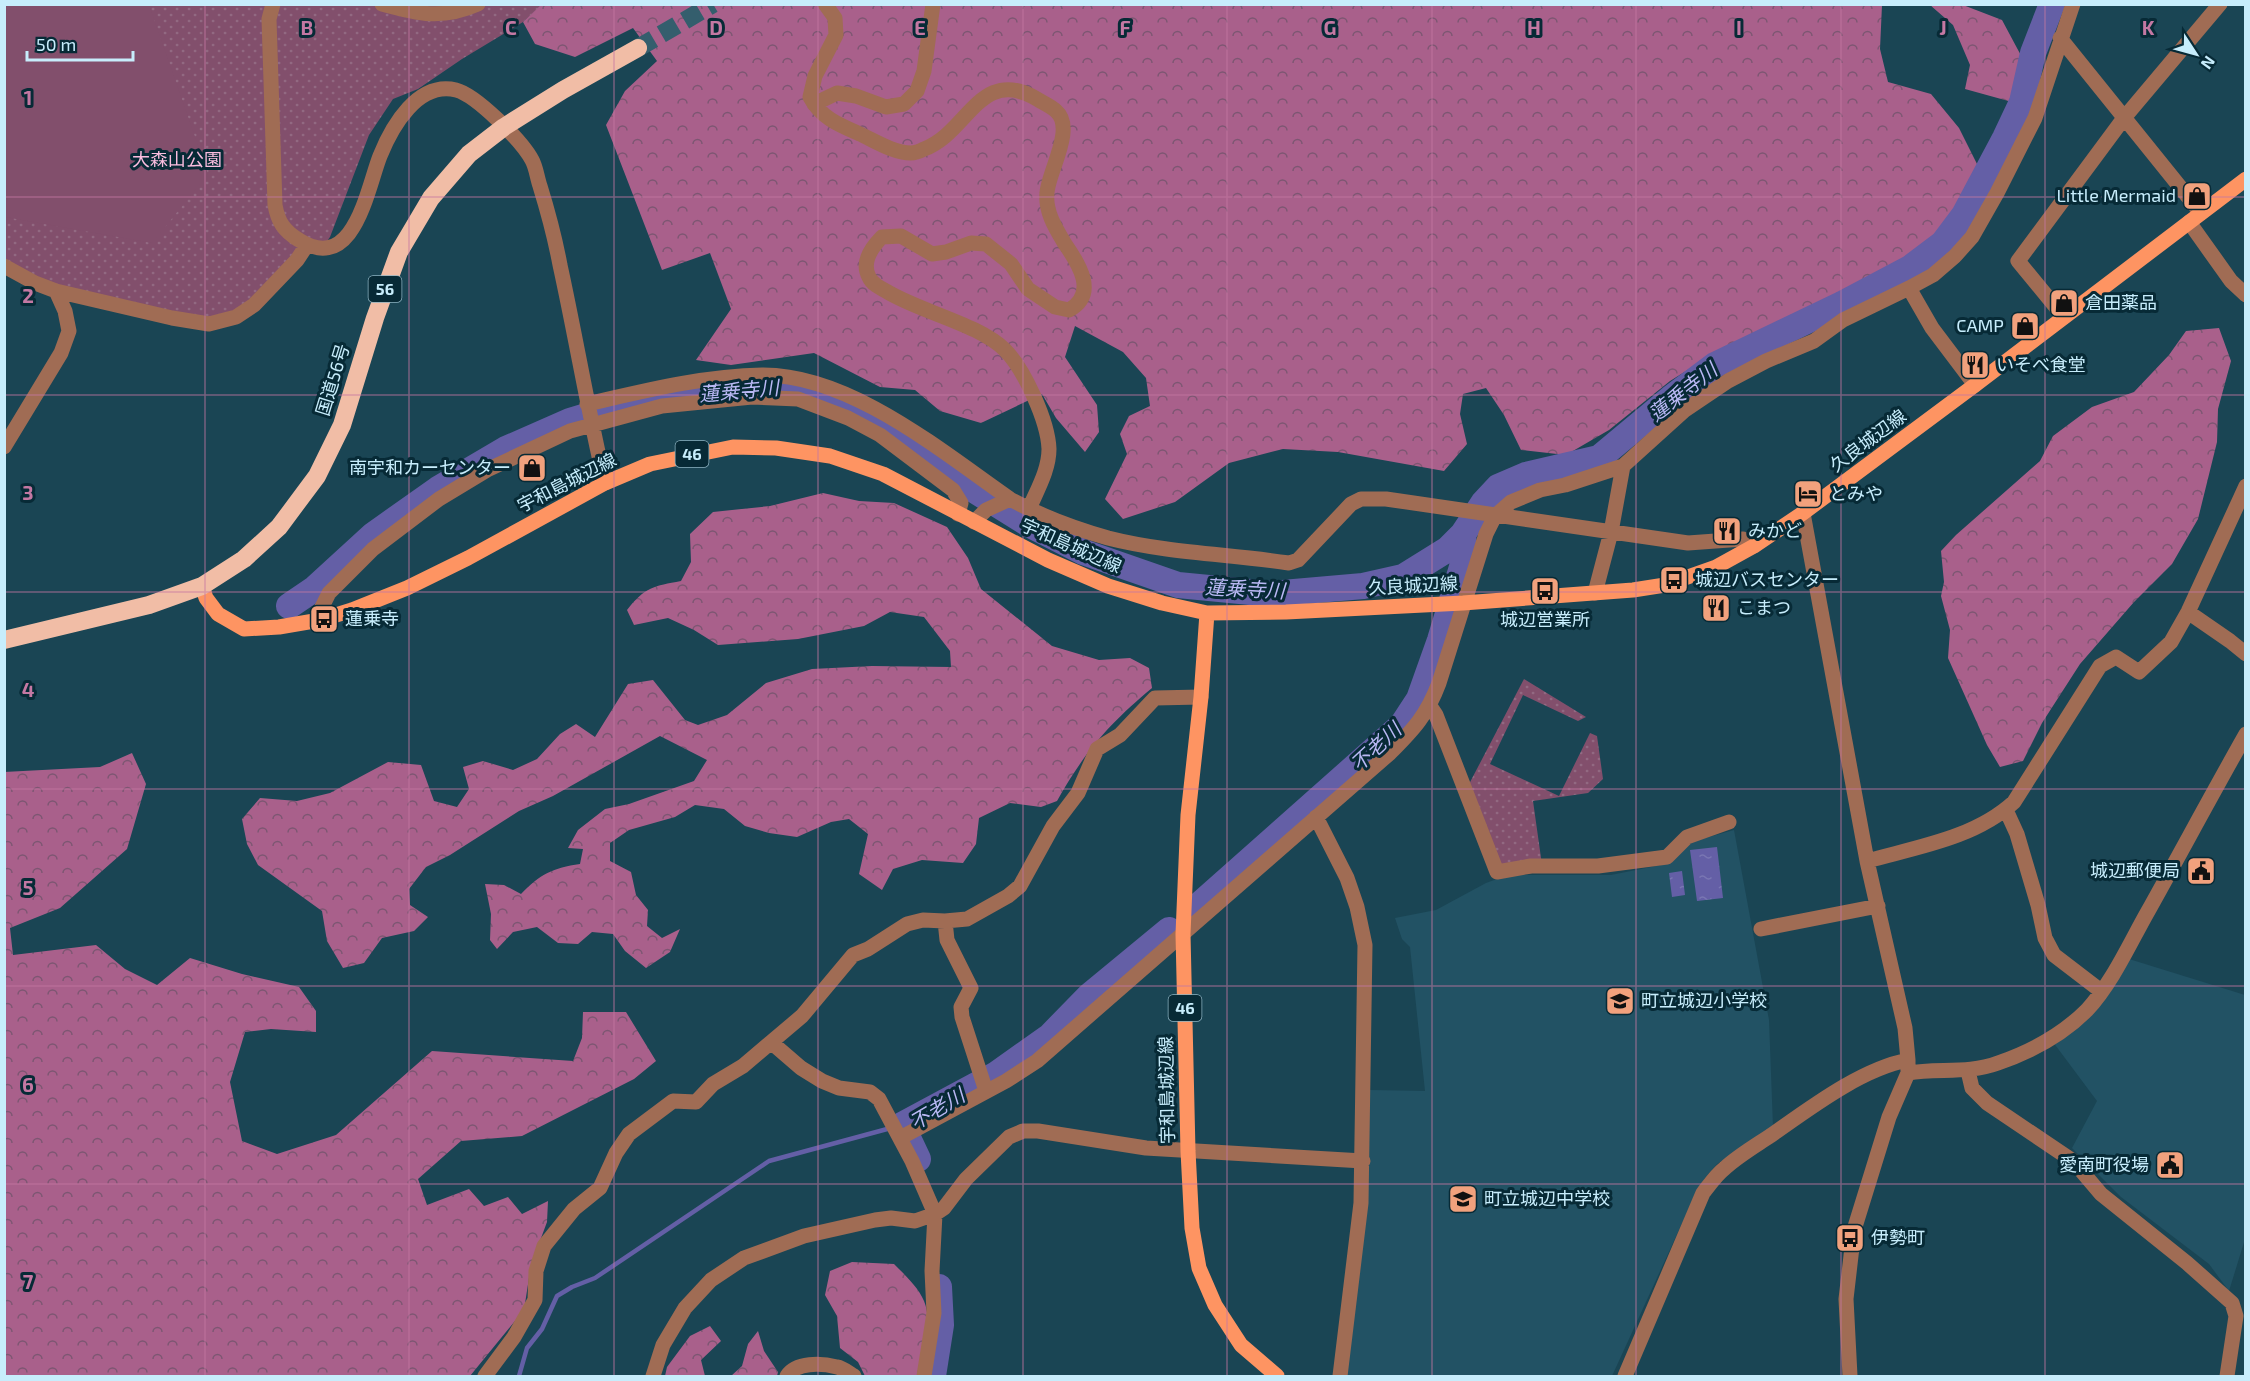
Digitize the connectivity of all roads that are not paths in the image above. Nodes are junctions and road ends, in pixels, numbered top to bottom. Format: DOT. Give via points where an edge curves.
graph roads {
  1 [pos="382,4"];
  2 [pos="478,4"];
  3 [pos="825,4"];
  4 [pos="933,4"];
  5 [pos="2073,4"];
  6 [pos="2220,4"];
  7 [pos="271,12"];
  8 [pos="2060,38"];
  9 [pos="638,48"];
  10 [pos="814,104"];
  11 [pos="2124,118"];
  12 [pos="504,127"];
  13 [pos="2246,178"];
  14 [pos="2195,217"];
  15 [pos="307,245"];
  16 [pos="4,266"];
  17 [pos="1909,288"];
  18 [pos="56,291"];
  19 [pos="2246,295"];
  20 [pos="2064,317"];
  21 [pos="1976,385"];
  22 [pos="587,404"];
  23 [pos="592,426"];
  24 [pos="4,447"];
  25 [pos="1623,466"];
  26 [pos="605,483"];
  27 [pos="2246,486"];
  28 [pos="1010,499"];
  29 [pos="1029,509"];
  30 [pos="1803,513"];
  31 [pos="958,514"];
  32 [pos="1495,516"];
  33 [pos="974,522"];
  34 [pos="1611,532"];
  35 [pos="1754,546"];
  36 [pos="202,586"];
  37 [pos="1595,593"];
  38 [pos="1463,603"];
  39 [pos="2188,612"];
  40 [pos="1207,613"];
  41 [pos="320,620"];
  42 [pos="4,640"];
  43 [pos="2246,654"];
  44 [pos="1201,696"];
  45 [pos="1430,706"];
  46 [pos="2246,734"];
  47 [pos="2006,810"];
  48 [pos="1316,817"];
  49 [pos="1729,822"];
  50 [pos="1867,861"];
  51 [pos="1878,906"];
  52 [pos="945,921"];
  53 [pos="1761,929"];
  54 [pos="1183,934"];
  55 [pos="2101,991"];
  56 [pos="772,1043"];
  57 [pos="1908,1066"];
  58 [pos="1968,1071"];
  59 [pos="986,1091"];
  60 [pos="900,1138"];
  61 [pos="1188,1151"];
  62 [pos="1363,1161"];
  63 [pos="934,1214"];
  64 [pos="485,1377"];
  65 [pos="653,1377"];
  66 [pos="787,1377"];
  67 [pos="854,1377"];
  68 [pos="924,1377"];
  69 [pos="1277,1377"];
  70 [pos="1340,1377"];
  71 [pos="1625,1377"];
  72 [pos="1850,1377"];
  73 [pos="2227,1377"];
  1 -- 2 [label="street" via="421,14 444,15"];
  3 -- 10 [label="street" via="835,18 836,35 815,76 810,97"];
  4 -- 10 [label="street" via="924,71 917,91 904,104 886,107 837,93"];
  5 -- 8 [label="street"];
  6 -- 11 [label="street"];
  7 -- 15 [label="street" via="277,220 290,235"];
  8 -- 11 [label="street"];
  8 -- 17 [label="street" via="2035,118 1972,237 1933,275"];
  9 -- 12 [label="highway, 国道56号 / 56"];
  10 -- 29 [label="street" via="825,117 844,127 912,154 932,146 991,92 1008,88 1025,92 1058,112 1065,127 1046,194 1052,223 1083,275 1084,294 1077,306 1069,310 1055,307 1028,289 1011,264 986,243 932,254 901,236 882,237 866,261 868,276 875,285 904,303 980,333 1004,349 1023,372 1045,426 1049,449 1045,474"];
  11 -- 14 [label="street"];
  11 -- 20 [label="street" via="2018,261"];
  12 -- 15 [label="street" via="478,102 456,90 436,89 418,99 398,122 385,147 362,213 351,231 339,243 322,248"];
  12 -- 22 [label="street" via="532,160 555,239"];
  12 -- 36 [label="highway, 国道56号 / 56" via="469,154 431,198 399,252 342,425 317,476 279,527 244,559"];
  13 -- 14 [label="main road, 久良城辺線"];
  14 -- 19 [label="street" via="2231,281"];
  14 -- 20 [label="main road, 久良城辺線"];
  15 -- 18 [label="street" via="254,306 237,317 209,324"];
  16 -- 18 [label="street"];
  17 -- 21 [label="street" via="1932,328"];
  17 -- 25 [label="street" via="1728,381 1685,410"];
  18 -- 24 [label="street" via="69,331 61,353"];
  20 -- 21 [label="main road, 久良城辺線"];
  21 -- 30 [label="main road, 久良城辺線"];
  22 -- 23 [label="street"];
  22 -- 28 [label="street" via="725,378 763,375 796,379 871,406"];
  23 -- 26 [label="street"];
  23 -- 31 [label="street" via="662,406 752,397 798,399 880,435 953,490 961,503"];
  23 -- 41 [label="street" via="570,431 487,470 439,499 373,549 329,593"];
  25 -- 32 [label="street" via="1540,490 1511,502"];
  25 -- 34 [label="street"];
  26 -- 31 [label="main road, 宇和島城辺線 / 46" via="650,464 691,454 733,447 776,448 830,456 883,474"];
  26 -- 41 [label="main road, 宇和島城辺線 / 46" via="407,588"];
  27 -- 39 [label="street"];
  28 -- 29 [label="street"];
  28 -- 33 [label="street" via="986,510"];
  29 -- 32 [label="street" via="1107,538 1289,563 1298,560 1351,504 1361,499 1386,499"];
  30 -- 35 [label="main road, 久良城辺線"];
  30 -- 50 [label="street"];
  31 -- 33 [label="main road, 宇和島城辺線 / 46"];
  32 -- 34 [label="street"];
  32 -- 38 [label="street"];
  33 -- 40 [label="main road, 宇和島城辺線 / 46" via="1108,586"];
  34 -- 35 [label="street" via="1688,543 1743,539"];
  34 -- 37 [label="street"];
  35 -- 37 [label="main road, 久良城辺線" via="1716,567 1665,585"];
  36 -- 41 [label="main road, 宇和島城辺線 / 46" via="218,614 244,629"];
  36 -- 42 [label="highway, 国道56号 / 56" via="149,605"];
  37 -- 38 [label="main road, 久良城辺線"];
  38 -- 40 [label="main road, 久良城辺線"];
  38 -- 45 [label="street"];
  39 -- 43 [label="street"];
  39 -- 47 [label="street" via="2171,642 2139,672 2116,657 2100,666"];
  40 -- 44 [label="main road, 宇和島城辺線 / 46"];
  44 -- 52 [label="street" via="1155,698 1120,735 1097,749 1078,793 1053,826 1020,886 967,919"];
  44 -- 54 [label="main road, 宇和島城辺線 / 46" via="1188,815"];
  45 -- 48 [label="street" via="1390,753"];
  45 -- 49 [label="street" via="1497,872 1667,857 1687,837"];
  46 -- 55 [label="street"];
  47 -- 50 [label="street" via="1957,836"];
  47 -- 55 [label="street" via="2017,834 2045,938 2054,955"];
  48 -- 54 [label="street"];
  48 -- 62 [label="street" via="1347,878 1365,945"];
  50 -- 51 [label="street"];
  51 -- 53 [label="street"];
  51 -- 57 [label="street" via="1905,1028"];
  52 -- 56 [label="street" via="907,924 853,955 802,1016"];
  52 -- 59 [label="street" via="947,940 971,988 961,1007 962,1017"];
  54 -- 59 [label="street" via="1037,1061"];
  54 -- 61 [label="main road, 宇和島城辺線 / 46"];
  55 -- 58 [label="street" via="2060,1032 2026,1052"];
  56 -- 60 [label="street" via="822,1082 870,1092 879,1099"];
  56 -- 64 [label="street" via="713,1084 696,1102 673,1101 629,1134 600,1188 574,1209 544,1246 536,1271 535,1299"];
  57 -- 58 [label="street" via="1921,1071"];
  57 -- 71 [label="street" via="1869,1072 1794,1119 1715,1177 1703,1193"];
  57 -- 72 [label="street" via="1854,1230 1846,1299"];
  58 -- 73 [label="street" via="1972,1088 1987,1103 2073,1161 2101,1194 2232,1303 2236,1316"];
  59 -- 60 [label="street"];
  60 -- 63 [label="street"];
  61 -- 62 [label="street"];
  61 -- 63 [label="street" via="1023,1131 1009,1137"];
  61 -- 69 [label="main road, 宇和島城辺線 / 46" via="1192,1228 1199,1268 1215,1305 1241,1345"];
  62 -- 70 [label="street"];
  63 -- 65 [label="street" via="915,1221 876,1220 804,1236 744,1258 711,1280 685,1308 663,1345"];
  63 -- 68 [label="street" via="934,1313"];
  66 -- 67 [label="street" via="791,1370 804,1365 838,1367"];
}
